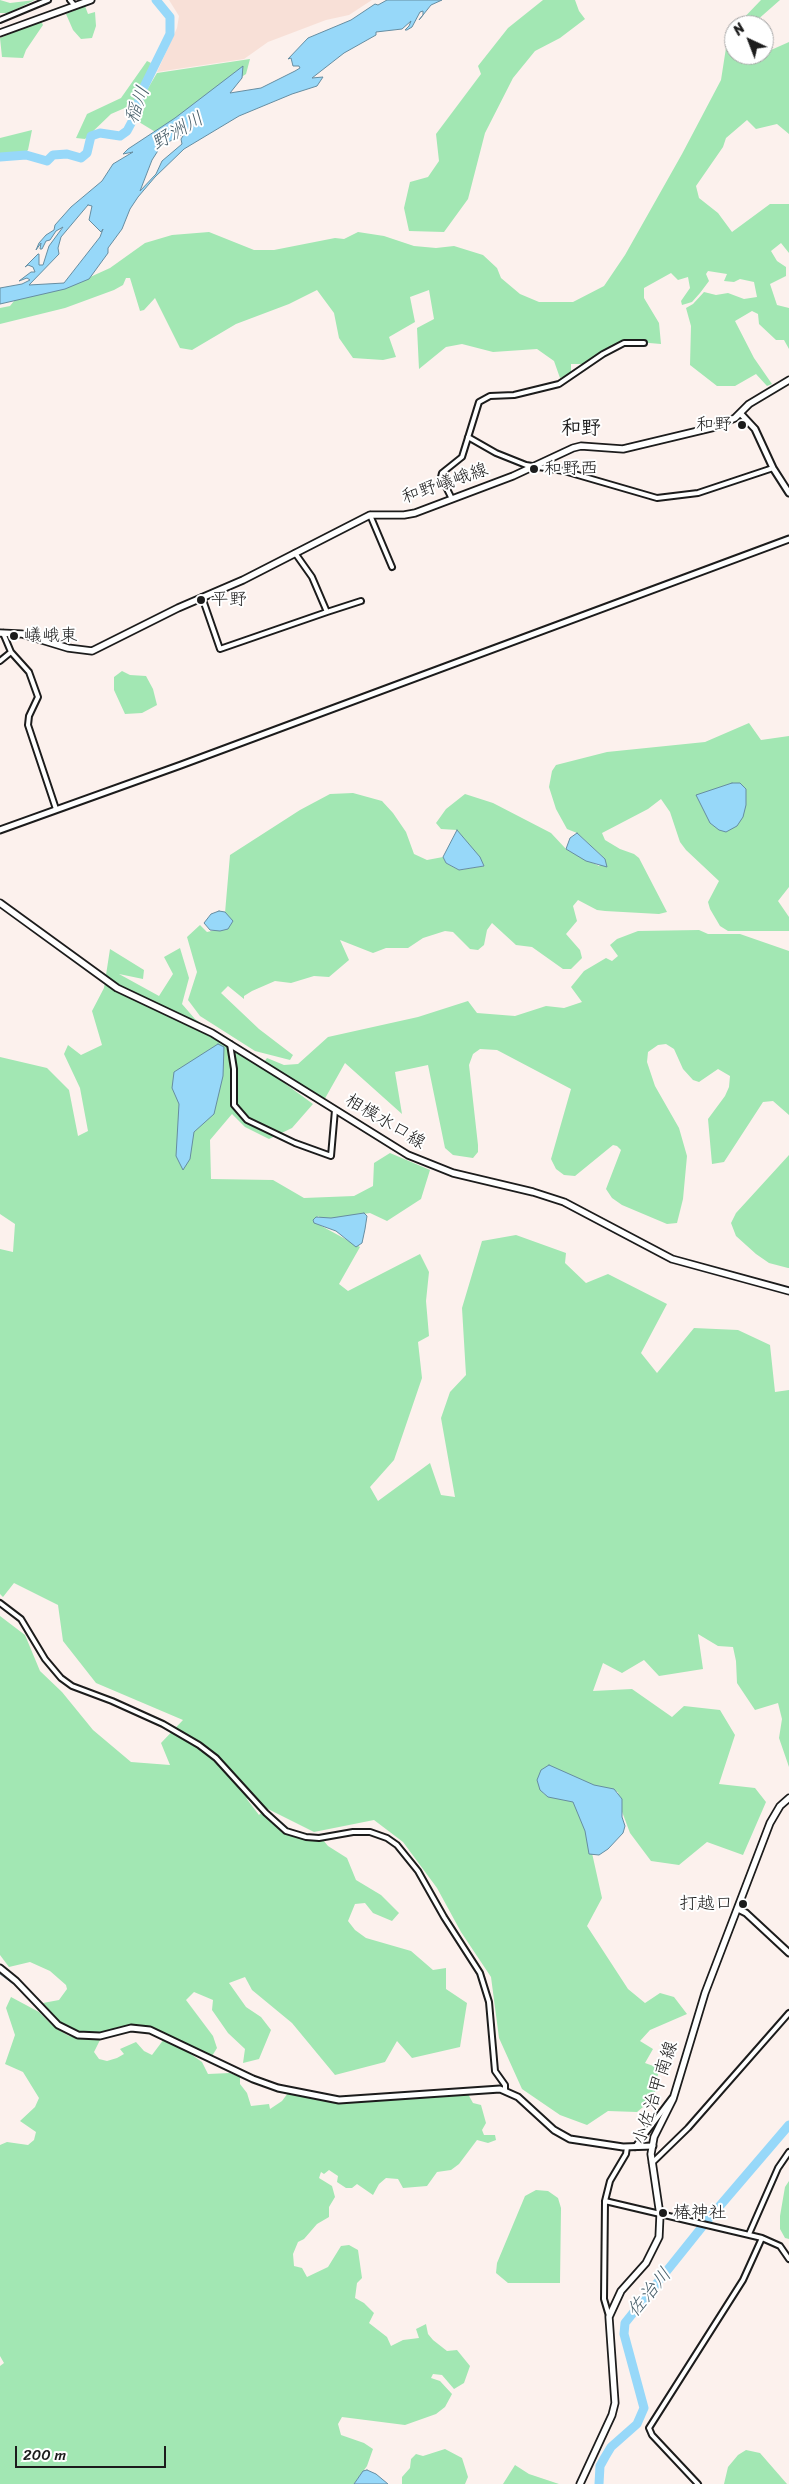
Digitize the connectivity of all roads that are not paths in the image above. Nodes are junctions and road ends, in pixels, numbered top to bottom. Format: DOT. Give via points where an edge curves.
graph roads {
  1 [pos="48,0"];
  2 [pos="70,0"];
  3 [pos="90,0"];
  4 [pos="75,6"];
  5 [pos="0,20"];
  6 [pos="0,33"];
  7 [pos="644,343"];
  8 [pos="789,380"];
  9 [pos="741,414"];
  10 [pos="468,437"];
  11 [pos="533,466"];
  12 [pos="774,468"];
  13 [pos="789,493"];
  14 [pos="452,499"];
  15 [pos="370,515"];
  16 [pos="789,540"];
  17 [pos="295,553"];
  18 [pos="392,567"];
  19 [pos="202,598"];
  20 [pos="361,601"];
  21 [pos="327,612"];
  22 [pos="2,633"];
  23 [pos="11,652"];
  24 [pos="0,661"];
  25 [pos="56,809"];
  26 [pos="0,830"];
  27 [pos="0,903"];
  28 [pos="230,1044"];
  29 [pos="335,1110"];
  30 [pos="789,1291"];
  31 [pos="0,1603"];
  32 [pos="789,1798"];
  33 [pos="738,1909"];
  34 [pos="789,1953"];
  35 [pos="0,1968"];
  36 [pos="789,2014"];
  37 [pos="505,2090"];
  38 [pos="673,2099"];
  39 [pos="652,2146"];
  40 [pos="626,2147"];
  41 [pos="634,2147"];
  42 [pos="789,2152"];
  43 [pos="652,2164"];
  44 [pos="605,2201"];
  45 [pos="660,2215"];
  46 [pos="749,2234"];
  47 [pos="762,2238"];
  48 [pos="789,2259"];
  49 [pos="609,2317"];
  50 [pos="580,2484"];
  51 [pos="698,2484"];
  1 -- 5 [label="street"];
  2 -- 4 [label="street"];
  3 -- 4 [label="main road"];
  4 -- 6 [label="main road"];
  7 -- 10 [label="street" via="624,343 559,384 485,398 476,408"];
  8 -- 9 [label="main road, 和野嶬峨線" via="749,404"];
  9 -- 11 [label="main road, 和野嶬峨線" via="715,427 623,449 573,448"];
  9 -- 12 [label="street" via="755,429"];
  10 -- 11 [label="street" via="496,453"];
  10 -- 14 [label="street" via="460,461 442,473"];
  11 -- 12 [label="street" via="564,471 657,498 698,493"];
  11 -- 14 [label="main road, 和野嶬峨線"];
  12 -- 13 [label="street"];
  14 -- 15 [label="main road, 和野嶬峨線" via="404,515"];
  15 -- 17 [label="main road, 和野嶬峨線"];
  15 -- 18 [label="street"];
  16 -- 25 [label="street"];
  17 -- 19 [label="main road, 和野嶬峨線"];
  17 -- 21 [label="street" via="312,577"];
  19 -- 21 [label="street" via="220,648"];
  19 -- 22 [label="main road, 和野嶬峨線" via="92,651 68,648 22,634"];
  20 -- 21 [label="street"];
  22 -- 23 [label="street"];
  23 -- 24 [label="street"];
  23 -- 25 [label="street" via="29,672 38,697 28,716 28,725"];
  25 -- 26 [label="street"];
  27 -- 28 [label="main road, 相模水口線" via="118,988"];
  28 -- 29 [label="main road, 相模水口線"];
  28 -- 29 [label="street" via="234,1105 247,1120 330,1156"];
  29 -- 30 [label="main road, 相模水口線" via="422,1162 564,1202 672,1259"];
  31 -- 37 [label="street" via="21,1619 60,1678 163,1724 199,1745 216,1758 286,1831 319,1838 370,1832 397,1845 418,1871 480,1973 489,2002 495,2071"];
  32 -- 33 [label="main road, 小佐治甲南線" via="770,1823"];
  33 -- 34 [label="street"];
  33 -- 38 [label="main road, 小佐治甲南線" via="698,2012"];
  35 -- 37 [label="street" via="69,2032 88,2036 131,2028 150,2030 278,2088 339,2100"];
  36 -- 43 [label="street"];
  37 -- 40 [label="street" via="570,2139"];
  38 -- 39 [label="main road, 小佐治甲南線"];
  38 -- 41 [label="street"];
  39 -- 41 [label="street"];
  39 -- 43 [label="main road, 小佐治甲南線"];
  40 -- 41 [label="street"];
  40 -- 44 [label="street" via="626,2154 610,2181"];
  42 -- 46 [label="street" via="778,2168"];
  43 -- 45 [label="main road, 小佐治甲南線"];
  44 -- 45 [label="street"];
  44 -- 49 [label="street" via="604,2300"];
  45 -- 46 [label="street"];
  45 -- 49 [label="main road, 小佐治甲南線" via="659,2237 652,2252 621,2292"];
  46 -- 47 [label="street"];
  47 -- 48 [label="street" via="780,2246"];
  47 -- 51 [label="street" via="743,2280 649,2428"];
  49 -- 50 [label="main road, 小佐治甲南線" via="615,2403"];
}
